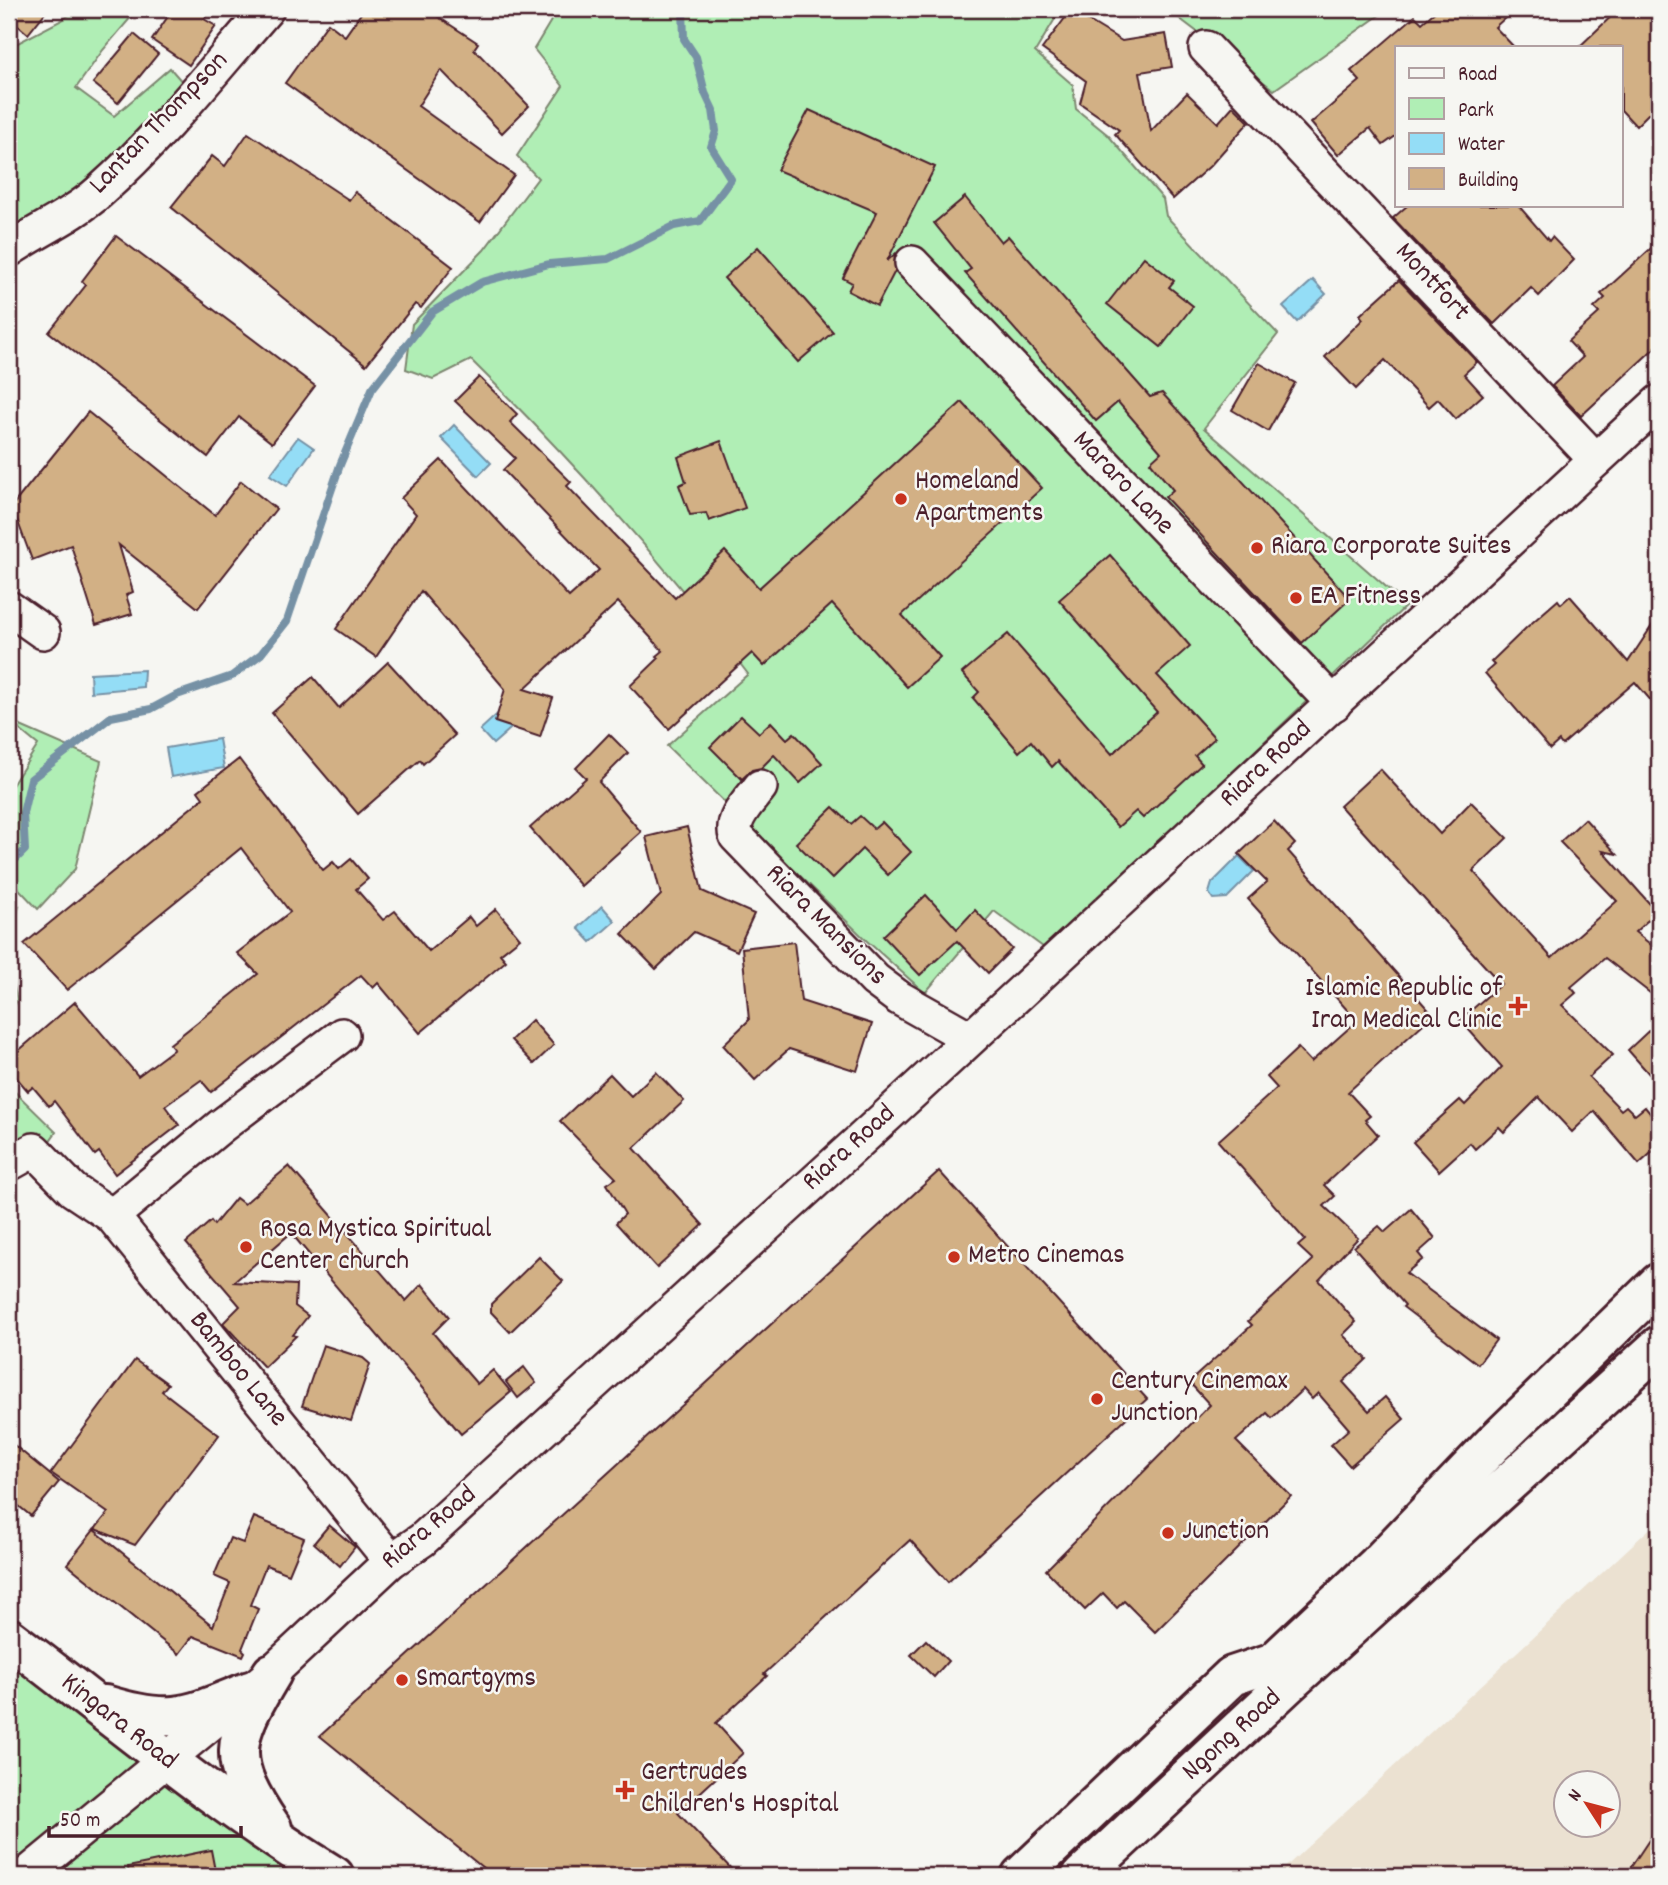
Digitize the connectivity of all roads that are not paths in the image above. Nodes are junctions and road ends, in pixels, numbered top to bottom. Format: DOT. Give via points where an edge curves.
graph roads {
  1 [pos="267,9"];
  2 [pos="1206,48"];
  3 [pos="9,250"];
  4 [pos="912,263"];
  5 [pos="1659,402"];
  6 [pos="1596,460"];
  7 [pos="9,608"];
  8 [pos="43,632"];
  9 [pos="1334,704"];
  10 [pos="760,787"];
  11 [pos="342,1035"];
  12 [pos="970,1038"];
  13 [pos="9,1164"];
  14 [pos="112,1216"];
  15 [pos="1659,1283"];
  16 [pos="1659,1346"];
  17 [pos="391,1561"];
  18 [pos="9,1637"];
  19 [pos="1281,1673"];
  20 [pos="261,1682"];
  21 [pos="93,1702"];
  22 [pos="164,1760"];
  23 [pos="283,1845"];
  24 [pos="25,1876"];
  25 [pos="334,1876"];
  26 [pos="1020,1876"];
  27 [pos="1045,1876"];
  28 [pos="1082,1876"];
  29 [pos="1108,1876"];
  1 -- 3 [label="street, Lantan Thompson" via="98,193"];
  2 -- 6 [label="street, Montfort"];
  4 -- 9 [label="street, Mararo Lane"];
  5 -- 6 [label="street, Riara Road"];
  6 -- 9 [label="street, Riara Road"];
  7 -- 8 [label="street"];
  9 -- 12 [label="street, Riara Road"];
  10 -- 12 [label="street, Riara Mansions" via="736,820 736,836 875,980"];
  11 -- 14 [label="street"];
  12 -- 17 [label="street, Riara Road" via="422,1540"];
  13 -- 14 [label="street, Bamboo Lane" via="34,1150 73,1190"];
  14 -- 17 [label="street, Bamboo Lane"];
  15 -- 19 [label="main road, Ngong Road" via="1493,1444"];
  16 -- 19 [label="main road" via="1559,1438"];
  17 -- 20 [label="street, Riara Road"];
  18 -- 21 [label="main road, Kingara Road"];
  19 -- 26 [label="main road, Ngong Road" via="1231,1676"];
  19 -- 27 [label="main road, Ngong Road"];
  19 -- 28 [label="main road, Ngong Road"];
  19 -- 29 [label="main road, Ngong Road" via="1273,1720"];
  20 -- 21 [label="main road" via="197,1712 168,1718"];
  20 -- 22 [label="street, Riara Road"];
  20 -- 23 [label="main road" via="239,1739 237,1762 254,1802"];
  21 -- 22 [label="main road, Kingara Road"];
  22 -- 23 [label="main road, Kingara Road"];
  22 -- 24 [label="street, Riara Road"];
  23 -- 25 [label="main road, Kingara Road"];
}
